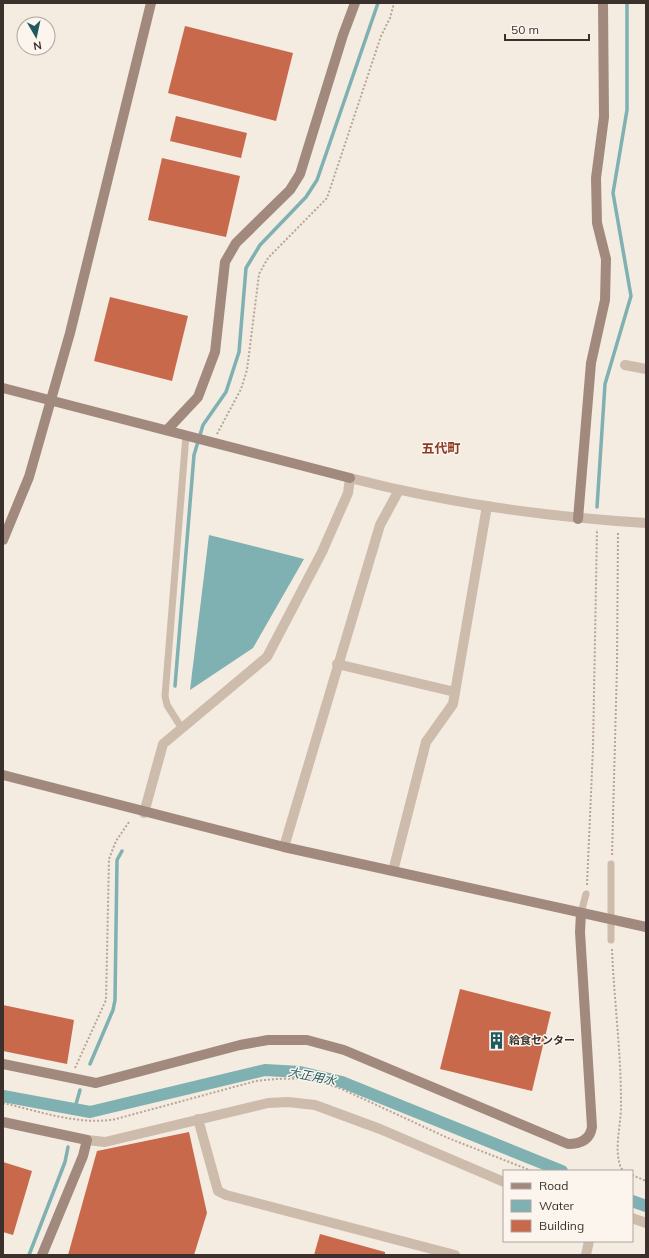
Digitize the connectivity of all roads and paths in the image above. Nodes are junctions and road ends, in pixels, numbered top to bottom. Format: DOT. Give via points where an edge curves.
graph roads {
  1 [pos="151,3"];
  2 [pos="355,3"];
  3 [pos="394,3"];
  4 [pos="603,3"];
  5 [pos="624,365"];
  6 [pos="646,369"];
  7 [pos="3,388"];
  8 [pos="51,400"];
  9 [pos="167,430"];
  10 [pos="186,435"];
  11 [pos="213,442"];
  12 [pos="350,478"];
  13 [pos="399,490"];
  14 [pos="487,506"];
  15 [pos="578,519"];
  16 [pos="597,520"];
  17 [pos="618,522"];
  18 [pos="646,523"];
  19 [pos="3,540"];
  20 [pos="337,664"];
  21 [pos="455,692"];
  22 [pos="181,727"];
  23 [pos="3,775"];
  24 [pos="144,813"];
  25 [pos="129,822"];
  26 [pos="284,847"];
  27 [pos="611,864"];
  28 [pos="393,871"];
  29 [pos="586,894"];
  30 [pos="581,913"];
  31 [pos="610,920"];
  32 [pos="646,927"];
  33 [pos="611,940"];
  34 [pos="3,1064"];
  35 [pos="71,1078"];
  36 [pos="198,1119"];
  37 [pos="3,1122"];
  38 [pos="87,1140"];
  39 [pos="623,1170"];
  40 [pos="633,1175"];
  41 [pos="646,1181"];
  42 [pos="503,1182"];
  43 [pos="633,1218"];
  44 [pos="646,1223"];
  45 [pos="589,1242"];
  46 [pos="42,1255"];
  47 [pos="455,1255"];
  48 [pos="586,1255"];
  1 -- 8 [label="street" via="70,333"];
  2 -- 9 [label="street" via="300,174 290,190 236,243 225,262 215,352 198,397"];
  3 -- 11 [label="path" via="327,198 268,258 259,274 247,370 241,389"];
  4 -- 15 [label="street" via="604,117 596,178 597,223 606,259 606,300 591,363"];
  5 -- 6 [label="street"];
  7 -- 8 [label="street"];
  8 -- 9 [label="street"];
  8 -- 19 [label="street" via="29,477"];
  9 -- 10 [label="street"];
  10 -- 11 [label="street"];
  10 -- 22 [label="lane" via="165,696 167,705"];
  11 -- 12 [label="street"];
  12 -- 13 [label="street"];
  12 -- 22 [label="street" via="348,493 322,552 267,657"];
  13 -- 14 [label="street"];
  13 -- 20 [label="street" via="380,525"];
  14 -- 15 [label="street"];
  14 -- 21 [label="street"];
  15 -- 16 [label="street"];
  16 -- 17 [label="street"];
  16 -- 29 [label="path" via="593,748"];
  17 -- 18 [label="street"];
  17 -- 27 [label="path"];
  20 -- 21 [label="street"];
  20 -- 26 [label="street"];
  21 -- 28 [label="street" via="453,704 426,742"];
  22 -- 24 [label="street" via="161,748"];
  23 -- 24 [label="street"];
  24 -- 26 [label="street"];
  25 -- 35 [label="path" via="116,841 109,859 106,1000"];
  26 -- 28 [label="street"];
  27 -- 31 [label="lane"];
  28 -- 30 [label="street"];
  29 -- 30 [label="lane"];
  30 -- 31 [label="street"];
  30 -- 35 [label="street" via="592,1127 589,1136 576,1144 568,1144 344,1050 307,1040 268,1040 240,1045 96,1083"];
  31 -- 32 [label="street"];
  31 -- 33 [label="lane"];
  33 -- 39 [label="path" via="622,1104 617,1155"];
  34 -- 35 [label="street"];
  36 -- 38 [label="street" via="105,1142"];
  36 -- 42 [label="street" via="268,1103 315,1105 380,1129"];
  36 -- 47 [label="street" via="218,1191"];
  37 -- 38 [label="street"];
  38 -- 46 [label="street" via="83,1156"];
  40 -- 41 [label="path"];
  43 -- 44 [label="street"];
  45 -- 48 [label="street"];
}
